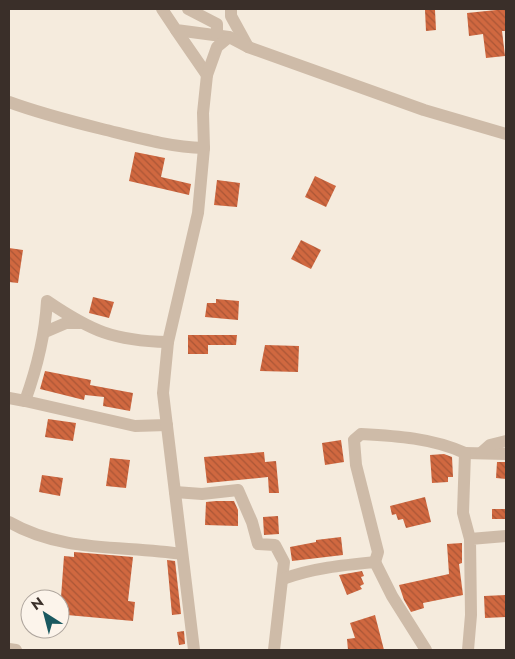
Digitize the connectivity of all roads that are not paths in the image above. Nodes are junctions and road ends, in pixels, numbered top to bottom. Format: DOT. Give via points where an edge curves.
graph roads {
  1 [pos="162,9"];
  2 [pos="188,9"];
  3 [pos="225,9"];
  4 [pos="231,9"];
  5 [pos="176,30"];
  6 [pos="221,32"];
  7 [pos="248,47"];
  8 [pos="207,75"];
  9 [pos="9,102"];
  10 [pos="506,134"];
  11 [pos="204,148"];
  12 [pos="80,323"];
  13 [pos="45,332"];
  14 [pos="168,342"];
  15 [pos="9,398"];
  16 [pos="26,401"];
  17 [pos="166,425"];
  18 [pos="506,441"];
  19 [pos="464,453"];
  20 [pos="481,453"];
  21 [pos="506,454"];
  22 [pos="175,492"];
  23 [pos="9,522"];
  24 [pos="506,536"];
  25 [pos="470,539"];
  26 [pos="182,554"];
  27 [pos="376,562"];
  28 [pos="282,580"];
  29 [pos="9,649"];
  30 [pos="16,650"];
  31 [pos="194,650"];
  32 [pos="274,650"];
  33 [pos="426,650"];
  34 [pos="468,650"];
  1 -- 5 [label="street"];
  2 -- 6 [label="street"];
  3 -- 6 [label="street"];
  4 -- 7 [label="street" via="231,16"];
  5 -- 6 [label="street"];
  5 -- 8 [label="street"];
  6 -- 7 [label="street"];
  6 -- 8 [label="street"];
  7 -- 10 [label="street" via="424,110"];
  8 -- 11 [label="street" via="202,113"];
  9 -- 11 [label="street" via="136,137"];
  11 -- 14 [label="street" via="198,213"];
  12 -- 13 [label="street" via="66,323"];
  12 -- 13 [label="street" via="47,301"];
  12 -- 14 [label="street" via="113,336"];
  13 -- 16 [label="street"];
  14 -- 17 [label="street" via="163,393"];
  15 -- 16 [label="street"];
  16 -- 17 [label="street" via="135,426"];
  17 -- 22 [label="street"];
  18 -- 20 [label="street" via="490,445"];
  19 -- 20 [label="street"];
  19 -- 25 [label="street" via="463,513"];
  19 -- 27 [label="street" via="444,444 397,436 361,434 354,440 356,465 378,552"];
  20 -- 21 [label="street"];
  22 -- 26 [label="street"];
  22 -- 28 [label="street" via="202,494 238,490 258,544 275,545 284,562"];
  23 -- 26 [label="street" via="28,533 65,544"];
  24 -- 25 [label="street"];
  25 -- 34 [label="street"];
  26 -- 31 [label="street"];
  27 -- 28 [label="street" via="329,567"];
  27 -- 33 [label="street" via="392,596"];
  28 -- 32 [label="street"];
  29 -- 30 [label="street"];
}
